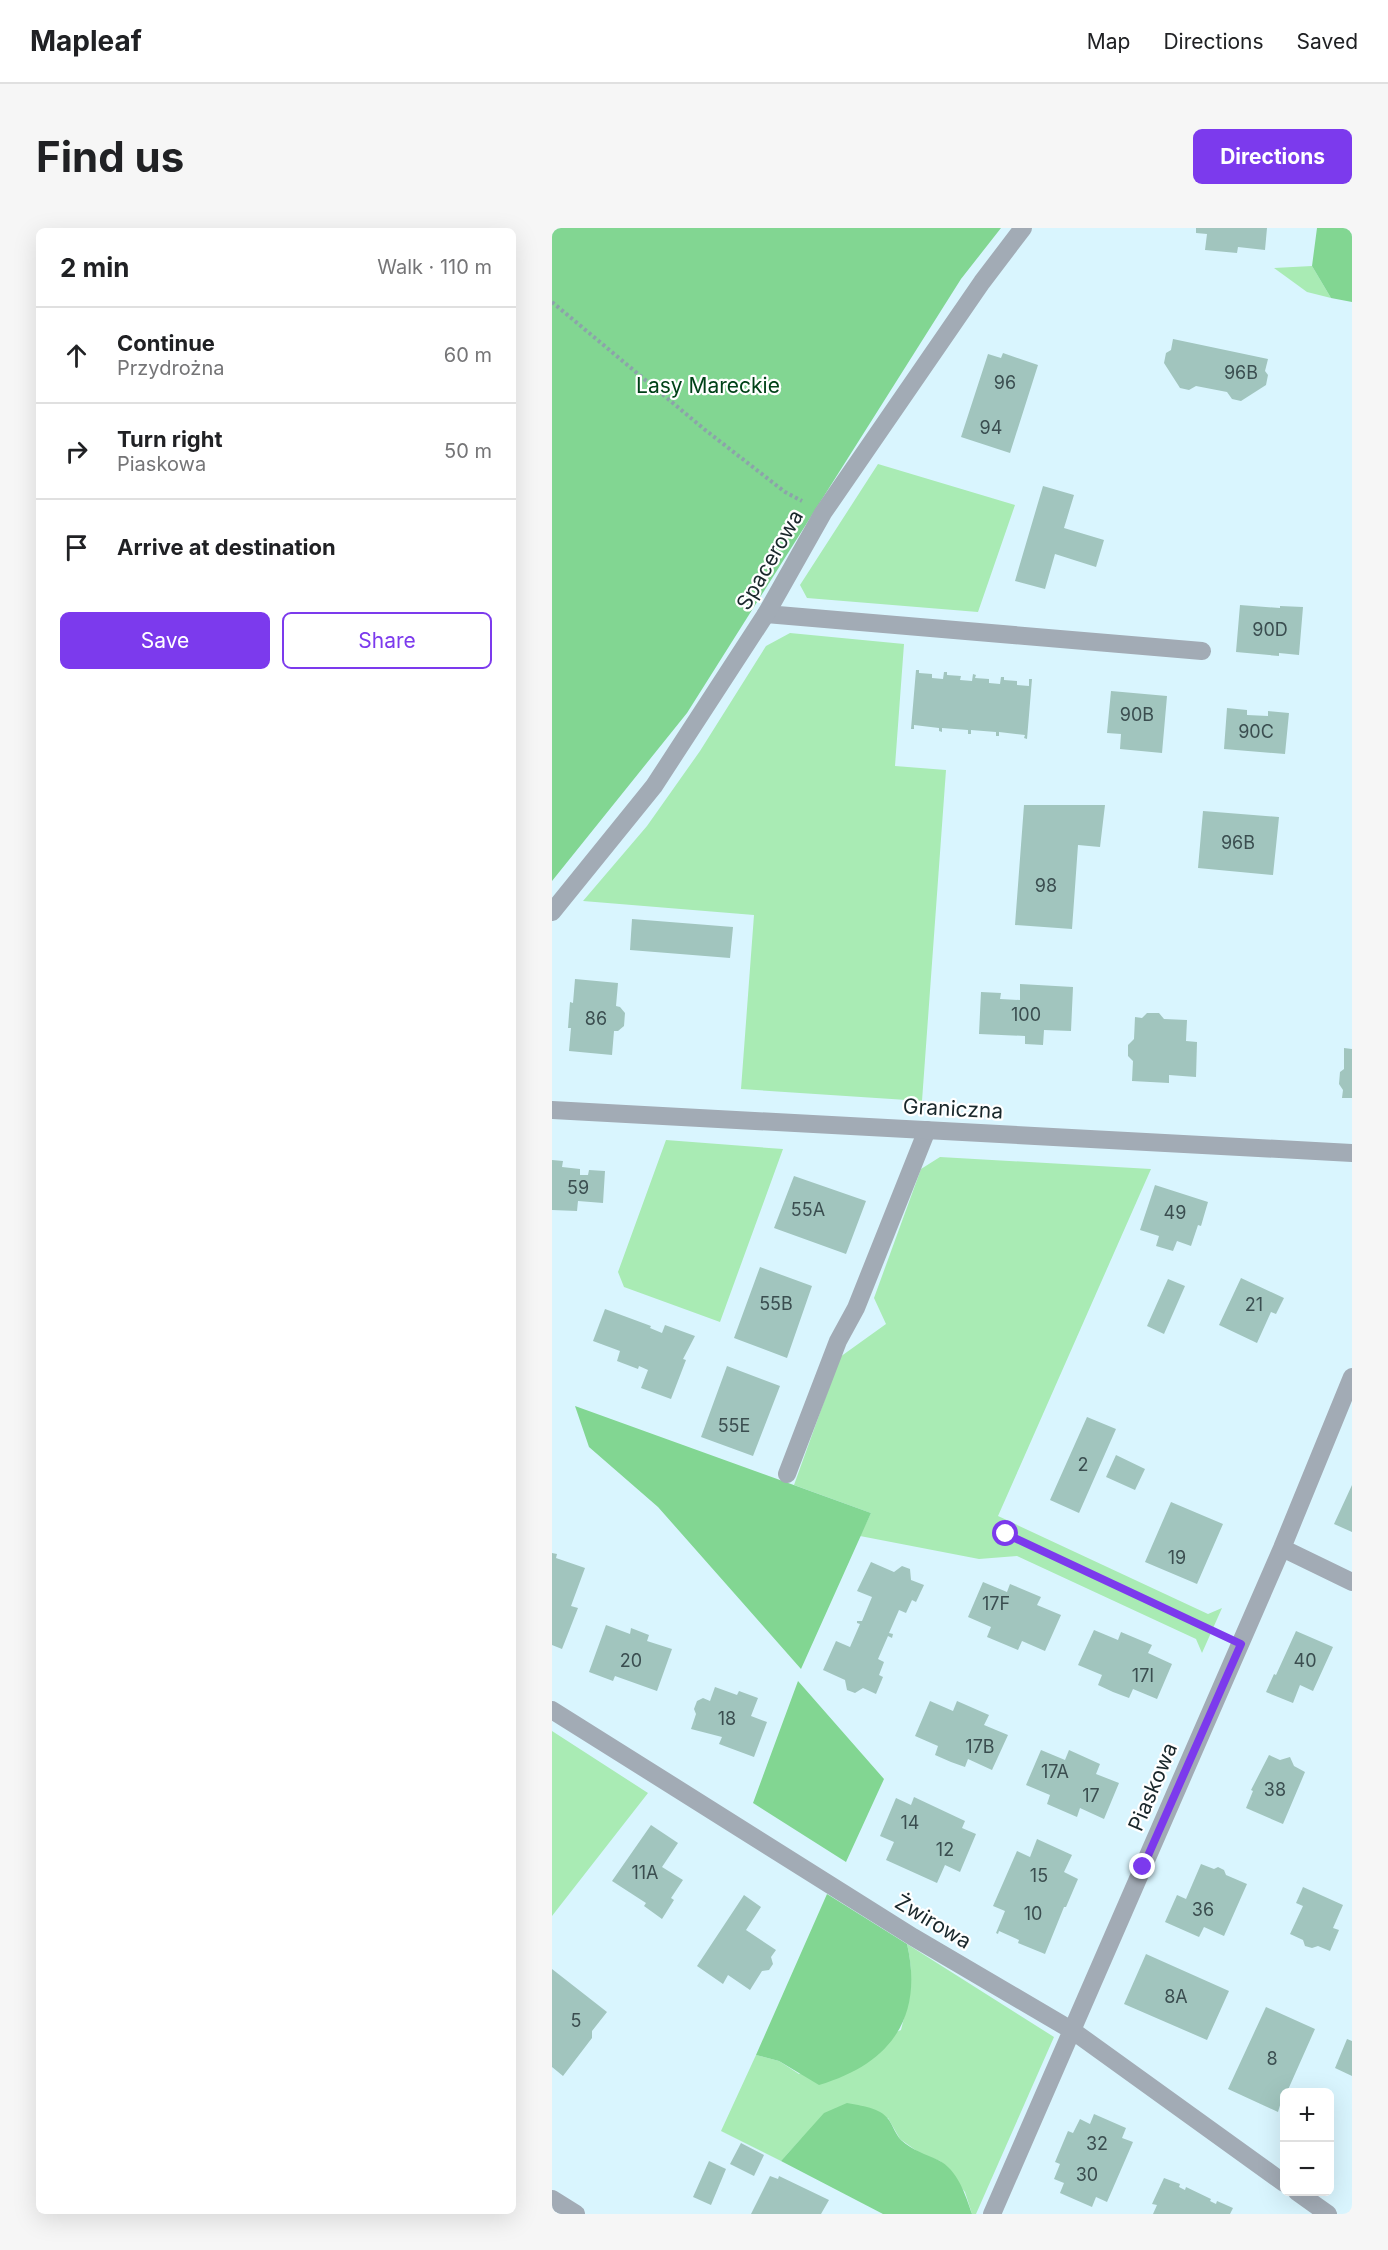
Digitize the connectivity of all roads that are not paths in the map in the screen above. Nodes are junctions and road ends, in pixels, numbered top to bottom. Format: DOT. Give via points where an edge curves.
graph roads {
  1 [pos="1023,228"];
  2 [pos="766,614"];
  3 [pos="1202,651"];
  4 [pos="552,912"];
  5 [pos="552,1110"];
  6 [pos="927,1130"];
  7 [pos="1352,1153"];
  8 [pos="1352,1377"];
  9 [pos="787,1474"];
  10 [pos="1282,1548"];
  11 [pos="1352,1582"];
  12 [pos="552,1710"];
  13 [pos="1073,2031"];
  14 [pos="1280,2180"];
  15 [pos="1303,2196"];
  16 [pos="552,2199"];
  17 [pos="576,2214"];
  18 [pos="992,2214"];
  19 [pos="1328,2214"];
  1 -- 2 [label="street, Spacerowa" via="823,513"];
  2 -- 3 [label="street"];
  2 -- 4 [label="street, Spacerowa" via="654,786"];
  5 -- 6 [label="street, Graniczna"];
  6 -- 7 [label="street, Graniczna"];
  6 -- 9 [label="street"];
  8 -- 10 [label="street, Piaskowa"];
  10 -- 11 [label="street"];
  10 -- 13 [label="street, Piaskowa"];
  12 -- 13 [label="street, Żwirowa" via="913,1938"];
  13 -- 14 [label="street, Żwirowa"];
  13 -- 18 [label="street, Piaskowa"];
  15 -- 19 [label="street"];
  16 -- 17 [label="street"];
}
